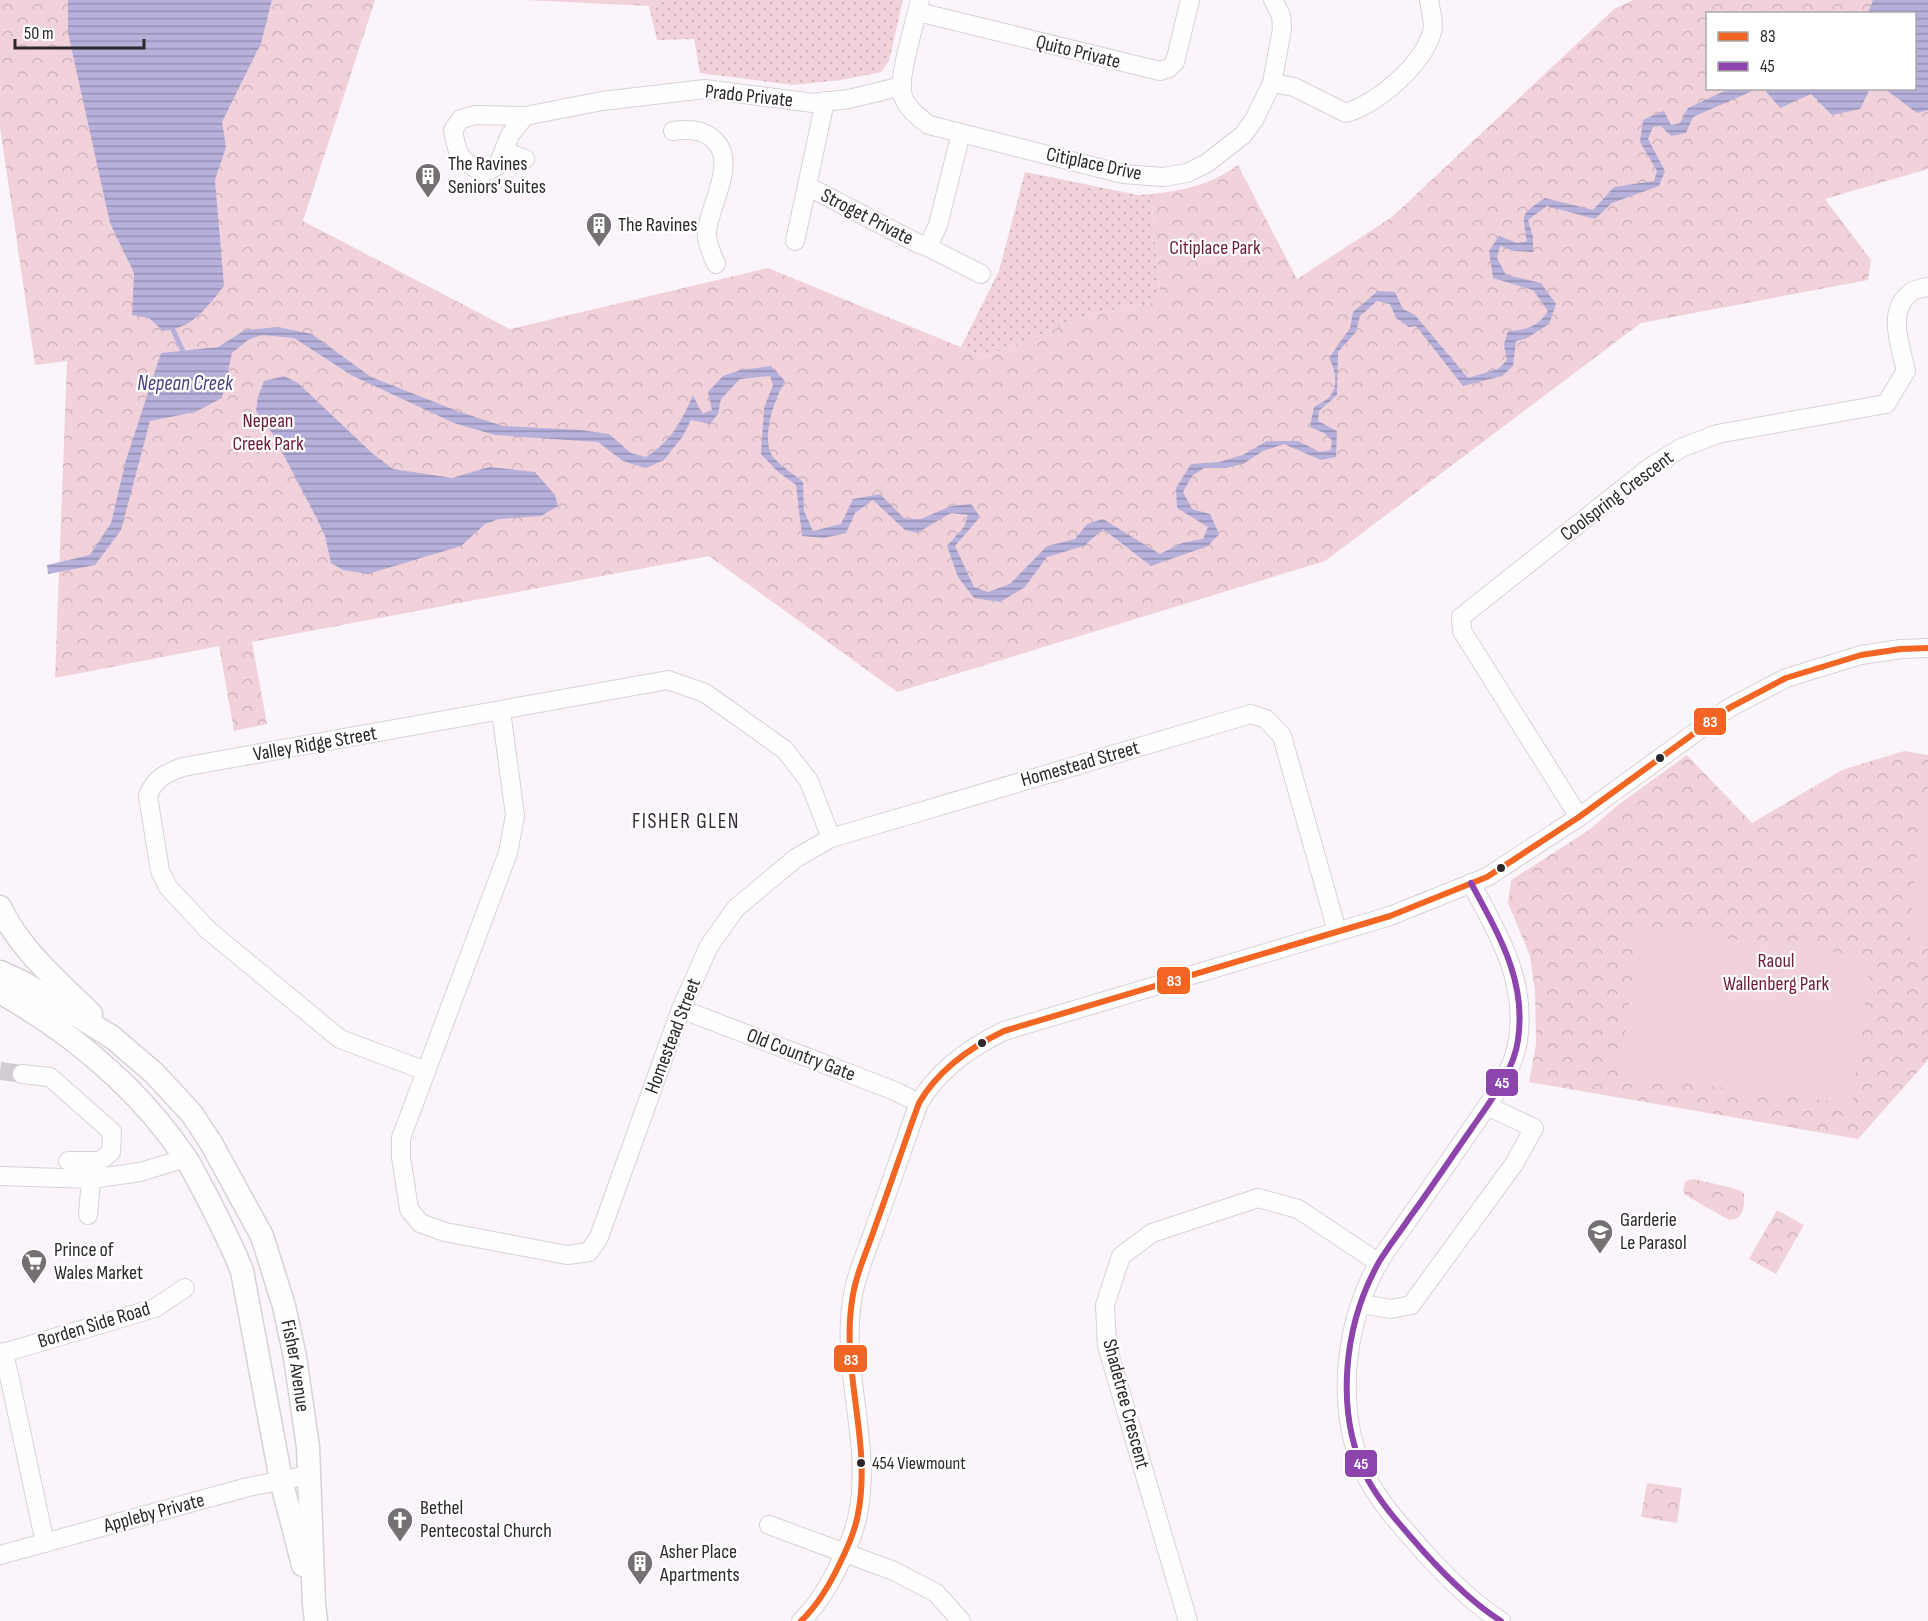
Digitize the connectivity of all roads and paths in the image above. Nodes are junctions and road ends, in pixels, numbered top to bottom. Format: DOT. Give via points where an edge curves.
graph roads {
  1 [pos="1190,0"];
  2 [pos="1273,0"];
  3 [pos="1429,0"];
  4 [pos="919,6"];
  5 [pos="1272,83"];
  6 [pos="902,86"];
  7 [pos="825,101"];
  8 [pos="525,116"];
  9 [pos="673,131"];
  10 [pos="961,133"];
  11 [pos="504,151"];
  12 [pos="525,159"];
  13 [pos="807,186"];
  14 [pos="795,242"];
  15 [pos="928,247"];
  16 [pos="716,264"];
  17 [pos="981,274"];
  18 [pos="1928,287"];
  19 [pos="1928,648"];
  20 [pos="501,711"];
  21 [pos="1579,817"];
  22 [pos="831,838"];
  23 [pos="1471,883"];
  24 [pos="0,907"];
  25 [pos="1337,931"];
  26 [pos="0,972"];
  27 [pos="0,992"];
  28 [pos="681,1009"];
  29 [pos="112,1037"];
  30 [pos="426,1071"];
  31 [pos="22,1074"];
  32 [pos="920,1103"];
  33 [pos="1487,1106"];
  34 [pos="211,1143"];
  35 [pos="186,1158"];
  36 [pos="68,1161"];
  37 [pos="0,1176"];
  38 [pos="91,1179"];
  39 [pos="88,1215"];
  40 [pos="1379,1263"];
  41 [pos="185,1288"];
  42 [pos="1361,1304"];
  43 [pos="2,1353"];
  44 [pos="309,1475"];
  45 [pos="281,1480"];
  46 [pos="768,1525"];
  47 [pos="45,1543"];
  48 [pos="846,1552"];
  49 [pos="0,1555"];
  50 [pos="315,1612"];
  51 [pos="1492,1619"];
  52 [pos="801,1621"];
  53 [pos="961,1621"];
  54 [pos="1188,1621"];
  1 -- 4 [label="street, Quito Private" via="1174,62 1160,71"];
  2 -- 5 [label="street, Citiplace Drive" via="1281,15 1282,29"];
  3 -- 5 [label="street" via="1433,30 1421,58 1403,77 1360,109 1346,113 1294,87"];
  4 -- 6 [label="street"];
  5 -- 10 [label="street, Citiplace Drive" via="1243,135 1207,163 1162,177 1124,174"];
  6 -- 7 [label="street, Prado Private"];
  6 -- 10 [label="street, Citiplace Drive" via="907,104 917,116 929,125"];
  7 -- 8 [label="street, Prado Private" via="813,103 705,89 602,101"];
  7 -- 13 [label="street, Stroget Private"];
  8 -- 11 [label="street, Prado Private" via="510,135"];
  8 -- 11 [label="street, Prado Private" via="476,115 461,119 453,130 455,148 462,161 483,173 498,165"];
  9 -- 16 [label="street" via="707,134 716,141 725,159 707,233"];
  10 -- 15 [label="street, Stroget Private" via="938,225"];
  11 -- 12 [label="street"];
  13 -- 14 [label="street, Stroget Private"];
  13 -- 15 [label="street, Stroget Private"];
  15 -- 17 [label="street, Stroget Private"];
  18 -- 21 [label="street, Coolspring Crescent" via="1911,291 1895,319 1906,371 1886,404 1717,434 1681,448 1648,468 1461,616 1462,631"];
  19 -- 21 [label="street" via="1861,655 1786,678 1729,708"];
  20 -- 22 [label="street, Valley Ridge Street" via="668,680 705,693 785,750 809,781"];
  20 -- 30 [label="street, Homestead Street" via="516,815 508,853"];
  20 -- 30 [label="street, Valley Ridge Street" via="183,768 158,779 148,796 160,871 168,887 208,930 340,1039"];
  21 -- 23 [label="street" via="1487,877"];
  22 -- 25 [label="street, Homestead Street" via="1251,714 1266,719 1282,736"];
  22 -- 28 [label="street, Homestead Street" via="796,858 736,908 709,946"];
  23 -- 25 [label="street" via="1390,916"];
  23 -- 33 [label="street" via="1503,942 1516,981 1520,1023 1509,1067"];
  24 -- 29 [label="main road" via="28,950"];
  25 -- 32 [label="street" via="1004,1031 956,1061 927,1089"];
  26 -- 29 [label="main road, Fisher Avenue"];
  27 -- 35 [label="main road, Fisher Avenue" via="74,1040 117,1078"];
  28 -- 30 [label="street, Homestead Street" via="599,1237 590,1252 579,1255 445,1232 420,1223 409,1209 401,1138"];
  28 -- 32 [label="street, Old Country Gate"];
  29 -- 34 [label="main road, Fisher Avenue" via="154,1073"];
  31 -- 36 [label="street" via="50,1077 112,1132 111,1152 100,1161"];
  32 -- 48 [label="street" via="852,1299 849,1339 861,1478 859,1513"];
  33 -- 40 [label="street"];
  33 -- 42 [label="street" via="1534,1128 1514,1164 1411,1305 1391,1309"];
  34 -- 35 [label="main road"];
  34 -- 44 [label="main road, Fisher Avenue" via="262,1236 284,1306 298,1379"];
  35 -- 38 [label="street" via="140,1172"];
  35 -- 45 [label="main road, Fisher Avenue" via="242,1271"];
  37 -- 38 [label="street"];
  38 -- 39 [label="street"];
  40 -- 42 [label="street"];
  40 -- 54 [label="street, Shadetree Crescent" via="1298,1209 1258,1198 1152,1233 1121,1256 1105,1305 1107,1346"];
  41 -- 43 [label="street, Borden Side Road" via="155,1308"];
  42 -- 51 [label="street" via="1348,1356 1347,1407 1368,1479 1390,1514 1438,1568"];
  43 -- 47 [label="street"];
  44 -- 45 [label="street, Appleby Private"];
  44 -- 50 [label="main road, Fisher Avenue"];
  45 -- 47 [label="street, Appleby Private"];
  45 -- 50 [label="main road, Fisher Avenue"];
  46 -- 48 [label="street"];
  47 -- 49 [label="street, Appleby Private"];
  48 -- 52 [label="street" via="827,1590"];
  48 -- 53 [label="street" via="936,1593"];
}
